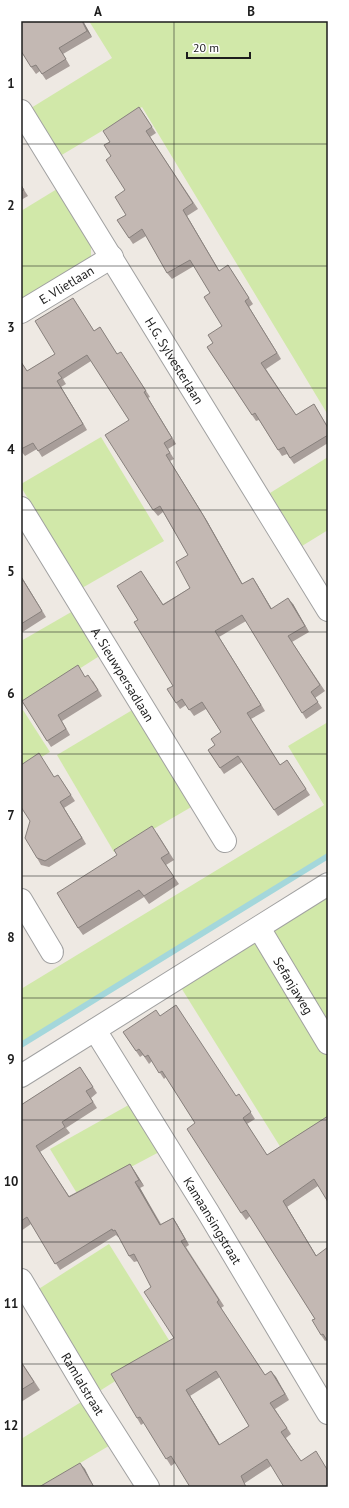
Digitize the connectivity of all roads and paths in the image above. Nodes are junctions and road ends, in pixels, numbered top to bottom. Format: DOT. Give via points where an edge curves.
graph roads {
  1 [pos="21,111"];
  2 [pos="112,257"];
  3 [pos="21,312"];
  4 [pos="21,508"];
  5 [pos="29,538"];
  6 [pos="328,610"];
  7 [pos="225,841"];
  8 [pos="328,884"];
  9 [pos="21,900"];
  10 [pos="259,928"];
  11 [pos="52,952"];
  12 [pos="95,1030"];
  13 [pos="328,1042"];
  14 [pos="21,1076"];
  15 [pos="21,1280"];
  16 [pos="328,1413"];
  17 [pos="148,1487"];
  1 -- 2 [label="street, H.G. Sylvesterlaan"];
  2 -- 3 [label="street, E. Vlietlaan"];
  2 -- 6 [label="street, H.G. Sylvesterlaan"];
  4 -- 5 [label="street, A. Sieuwpersadlaan"];
  5 -- 7 [label="street, A. Sieuwpersadlaan"];
  8 -- 10 [label="street"];
  9 -- 11 [label="street"];
  10 -- 12 [label="street"];
  10 -- 13 [label="street, Sefanjaweg"];
  12 -- 14 [label="street"];
  12 -- 16 [label="street, Kamaansingstraat"];
  15 -- 17 [label="street, Ramlalstraat"];
}
